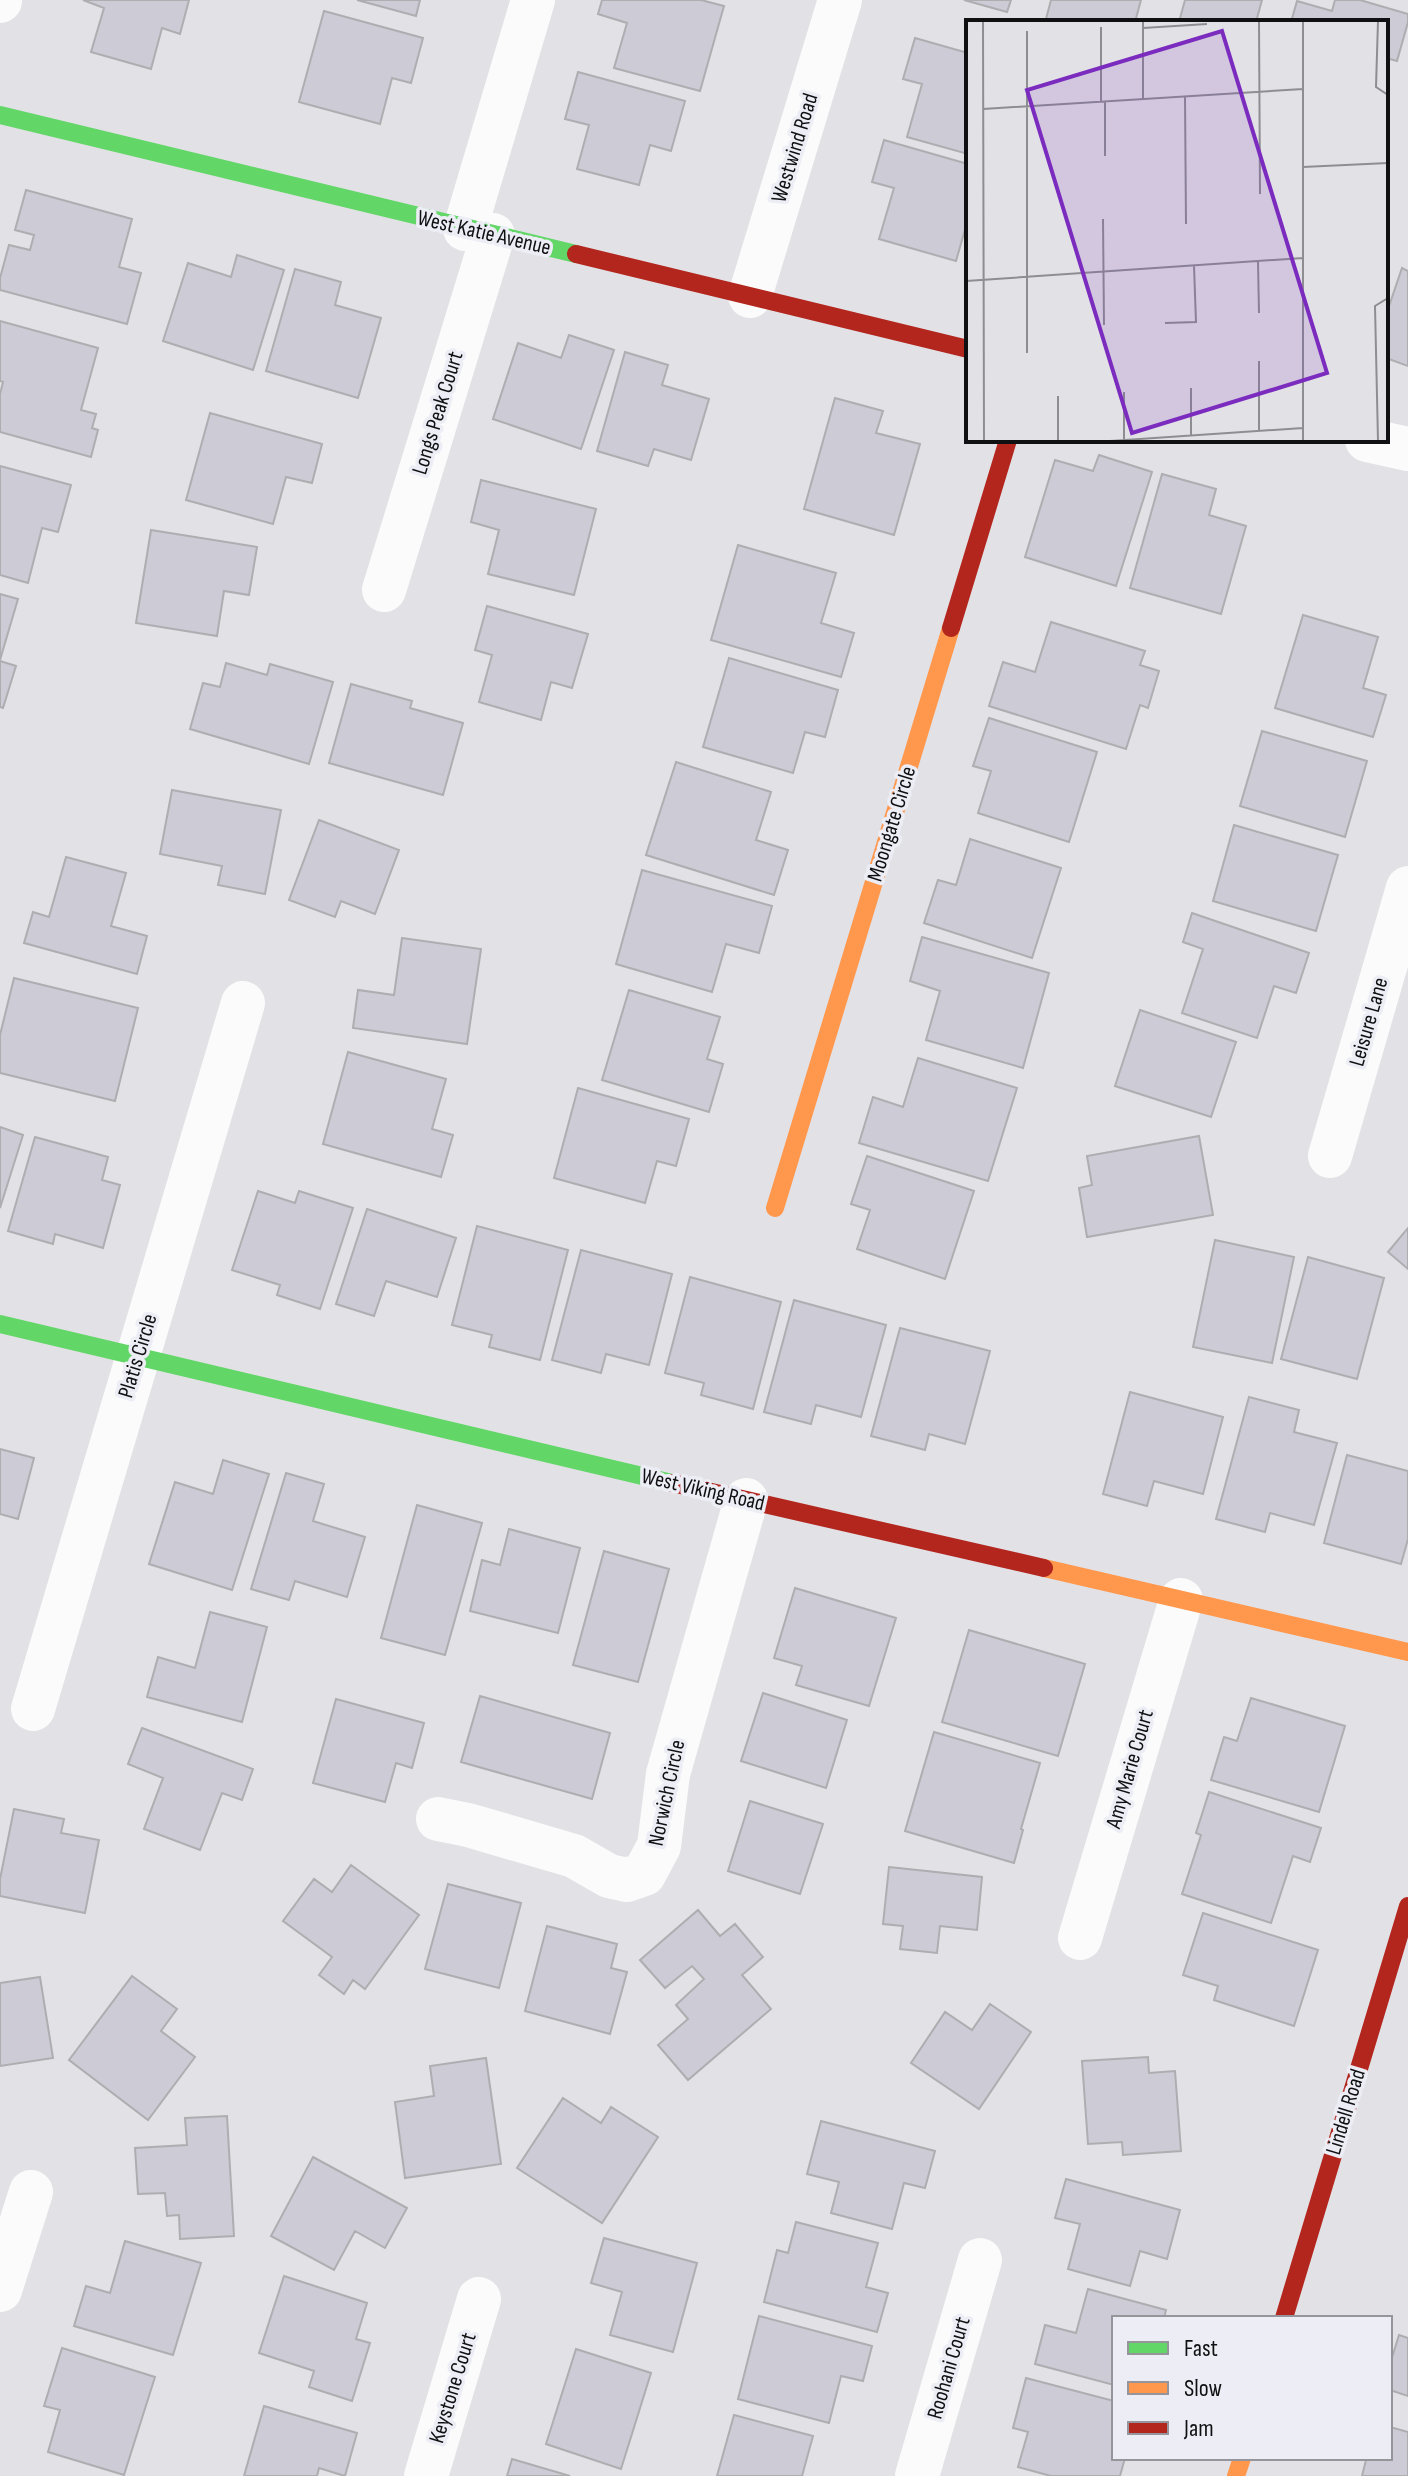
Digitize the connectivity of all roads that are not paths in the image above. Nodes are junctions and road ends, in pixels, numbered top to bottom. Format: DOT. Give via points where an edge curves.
graph roads {
  1 [pos="533,0"];
  2 [pos="840,0"];
  3 [pos="0,115"];
  4 [pos="479,232"];
  5 [pos="750,296"];
  6 [pos="966,349"];
  7 [pos="1007,442"];
  8 [pos="1376,442"];
  9 [pos="1408,449"];
  10 [pos="384,590"];
  11 [pos="1408,888"];
  12 [pos="243,1003"];
  13 [pos="1330,1156"];
  14 [pos="775,1208"];
  15 [pos="0,1324"];
  16 [pos="138,1357"];
  17 [pos="746,1500"];
  18 [pos="1181,1600"];
  19 [pos="1408,1652"];
  20 [pos="33,1709"];
  21 [pos="438,1819"];
  22 [pos="1408,1906"];
  23 [pos="1080,1938"];
  24 [pos="31,2192"];
  25 [pos="980,2260"];
  26 [pos="0,2290"];
  27 [pos="479,2299"];
  28 [pos="1285,2316"];
  29 [pos="426,2476"];
  30 [pos="917,2476"];
  1 -- 4 [label="street, Longs Peak Court"];
  2 -- 5 [label="street, Westwind Road"];
  3 -- 4 [label="street, West Katie Avenue"];
  4 -- 5 [label="street, West Katie Avenue"];
  4 -- 10 [label="street, Longs Peak Court"];
  5 -- 6 [label="street, West Katie Avenue"];
  7 -- 14 [label="street, Moongate Circle"];
  8 -- 9 [label="street"];
  11 -- 13 [label="street, Leisure Lane"];
  12 -- 16 [label="street, Platis Circle"];
  15 -- 16 [label="street, West Viking Road"];
  16 -- 17 [label="street, West Viking Road"];
  16 -- 20 [label="street, Platis Circle"];
  17 -- 18 [label="street, West Viking Road"];
  17 -- 21 [label="street, Norwich Circle" via="668,1774 659,1846 644,1874 627,1880 609,1876 574,1856"];
  18 -- 19 [label="street, West Viking Road"];
  18 -- 23 [label="street, Amy Marie Court"];
  22 -- 28 [label="street, Lindell Road"];
  24 -- 26 [label="street"];
  25 -- 30 [label="street, Roohani Court"];
  27 -- 29 [label="street, Keystone Court"];
}
